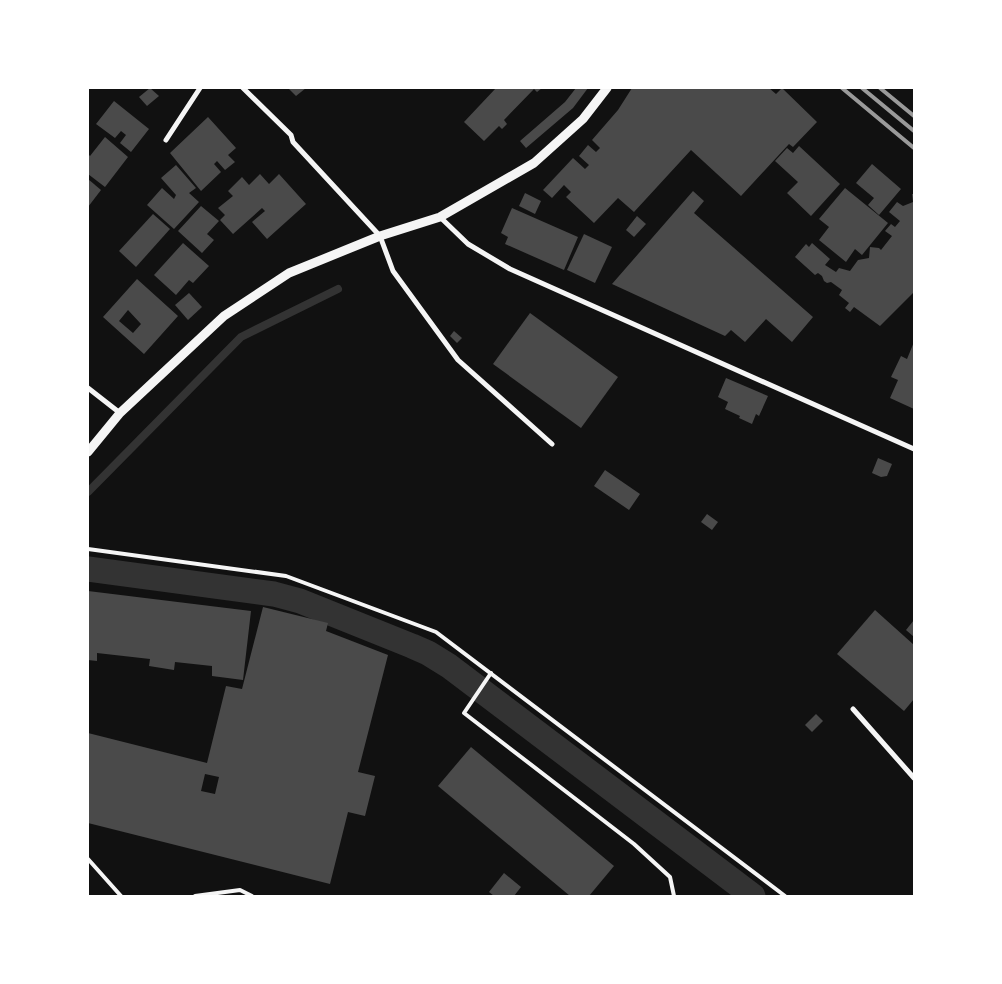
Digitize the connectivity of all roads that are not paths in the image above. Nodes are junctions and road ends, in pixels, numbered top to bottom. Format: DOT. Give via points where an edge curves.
graph roads {
  1 [pos="200,88"];
  2 [pos="243,88"];
  3 [pos="607,88"];
  4 [pos="166,140"];
  5 [pos="440,217"];
  6 [pos="380,236"];
  7 [pos="88,388"];
  8 [pos="120,413"];
  9 [pos="552,444"];
  10 [pos="914,449"];
  11 [pos="88,452"];
  12 [pos="88,549"];
  13 [pos="491,673"];
  14 [pos="853,709"];
  15 [pos="914,778"];
  16 [pos="88,860"];
  17 [pos="120,896"];
  18 [pos="195,896"];
  19 [pos="252,896"];
  20 [pos="674,896"];
  21 [pos="785,896"];
  1 -- 4 [label="street"];
  2 -- 6 [label="street" via="290,135"];
  3 -- 5 [label="street" via="583,119 534,163"];
  5 -- 6 [label="street"];
  5 -- 10 [label="street" via="468,244 510,269"];
  6 -- 8 [label="street" via="288,273 224,316"];
  6 -- 9 [label="street" via="393,271 458,360"];
  7 -- 8 [label="street"];
  8 -- 11 [label="street"];
  12 -- 13 [label="lane" via="286,576 436,632"];
  13 -- 20 [label="lane" via="464,712 634,844 670,878"];
  13 -- 21 [label="lane"];
  14 -- 15 [label="street"];
  16 -- 17 [label="lane"];
  18 -- 19 [label="lane" via="240,890"];
}
